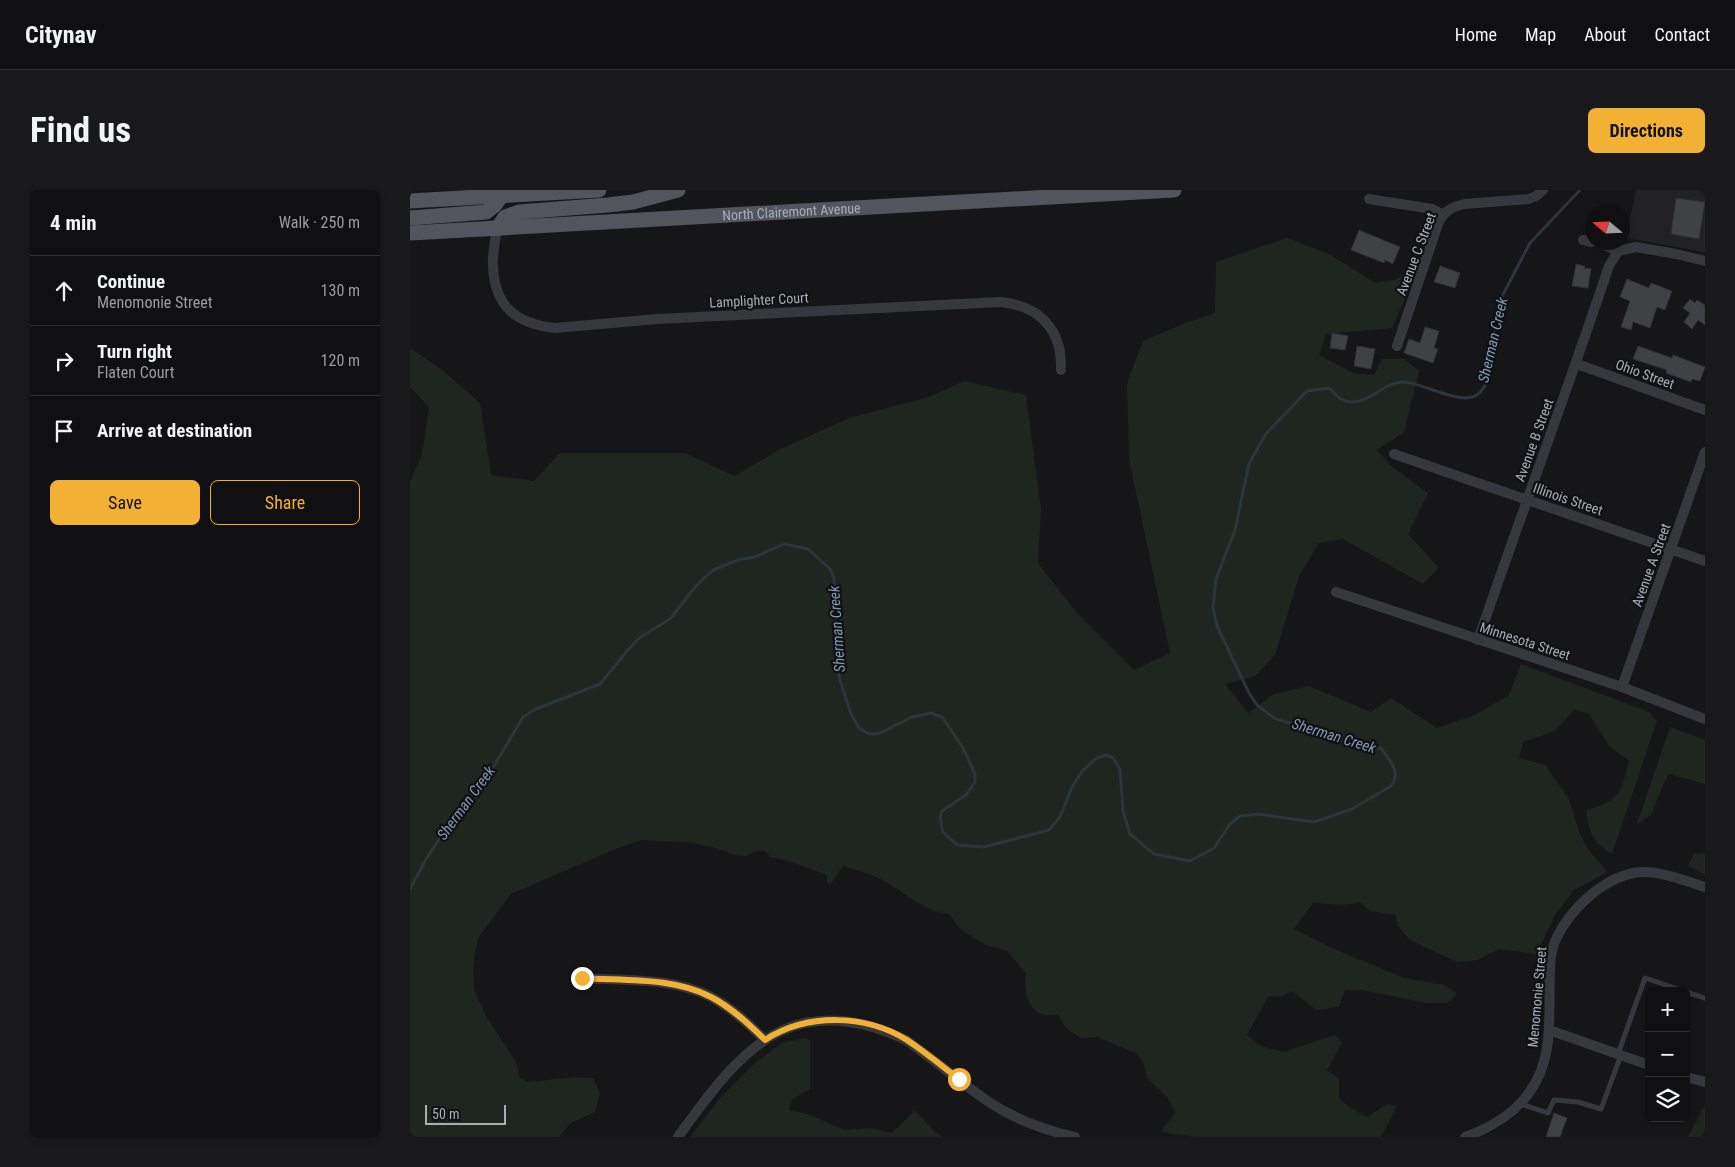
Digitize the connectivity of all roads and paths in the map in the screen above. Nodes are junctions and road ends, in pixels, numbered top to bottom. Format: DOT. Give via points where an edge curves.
graph roads {
  1 [pos="598,190"];
  2 [pos="678,190"];
  3 [pos="1174,190"];
  4 [pos="1543,190"];
  5 [pos="502,193"];
  6 [pos="1368,199"];
  7 [pos="410,201"];
  8 [pos="1443,215"];
  9 [pos="410,218"];
  10 [pos="498,228"];
  11 [pos="410,233"];
  12 [pos="1618,251"];
  13 [pos="1705,261"];
  14 [pos="1397,346"];
  15 [pos="1576,364"];
  16 [pos="1062,370"];
  17 [pos="1705,410"];
  18 [pos="1705,452"];
  19 [pos="1394,454"];
  20 [pos="1527,499"];
  21 [pos="1671,549"];
  22 [pos="1705,560"];
  23 [pos="1336,592"];
  24 [pos="1478,640"];
  25 [pos="1622,687"];
  26 [pos="1705,719"];
  27 [pos="1705,887"];
  28 [pos="582,978"];
  29 [pos="1673,987"];
  30 [pos="1690,993"];
  31 [pos="1705,998"];
  32 [pos="1549,1030"];
  33 [pos="765,1040"];
  34 [pos="1619,1055"];
  35 [pos="1645,1064"];
  36 [pos="1690,1078"];
  37 [pos="1705,1082"];
  38 [pos="1520,1104"];
  39 [pos="678,1137"];
  40 [pos="1075,1137"];
  41 [pos="1466,1137"];
  1 -- 5 [label="main road"];
  2 -- 10 [label="main road" via="608,206 519,212 505,217"];
  3 -- 10 [label="main road, North Clairemont Avenue"];
  4 -- 8 [label="street, Avenue C Street" via="1529,198 1464,204 1449,209"];
  5 -- 7 [label="main road"];
  5 -- 9 [label="main road" via="486,212"];
  5 -- 10 [label="street, Lamplighter Court"];
  6 -- 8 [label="street" via="1432,209"];
  8 -- 14 [label="street, Avenue C Street"];
  10 -- 11 [label="main road, North Clairemont Avenue"];
  10 -- 16 [label="street, Lamplighter Court" via="492,264 500,299 515,316 544,327 1001,302 1018,304 1042,318 1054,334"];
  12 -- 13 [label="street" via="1636,247"];
  12 -- 15 [label="street, Avenue B Street" via="1609,266"];
  15 -- 17 [label="street, Ohio Street"];
  15 -- 20 [label="street, Avenue B Street"];
  18 -- 21 [label="street, Avenue A Street"];
  19 -- 20 [label="street, Illinois Street"];
  20 -- 21 [label="street, Illinois Street"];
  20 -- 24 [label="street, Avenue B Street"];
  21 -- 22 [label="street, Illinois Street"];
  21 -- 25 [label="street, Avenue A Street"];
  23 -- 24 [label="street, Minnesota Street"];
  24 -- 25 [label="street, Minnesota Street"];
  25 -- 26 [label="street, Minnesota Street"];
  27 -- 32 [label="street, Menomonie Street" via="1642,872 1614,879 1594,893 1564,923 1554,943"];
  28 -- 33 [label="street" via="654,982 696,990 746,1021"];
  29 -- 34 [label="lane" via="1646,978"];
  30 -- 31 [label="lane"];
  32 -- 34 [label="street"];
  32 -- 38 [label="street, Menomonie Street" via="1540,1072"];
  33 -- 39 [label="street" via="717,1085"];
  33 -- 40 [label="street" via="807,1022 848,1021 871,1026 906,1040 1001,1109 1041,1127"];
  34 -- 35 [label="street"];
  34 -- 38 [label="lane" via="1601,1110 1578,1102 1554,1100 1548,1113"];
  36 -- 37 [label="street"];
  38 -- 41 [label="street, Menomonie Street" via="1502,1120"];
}
